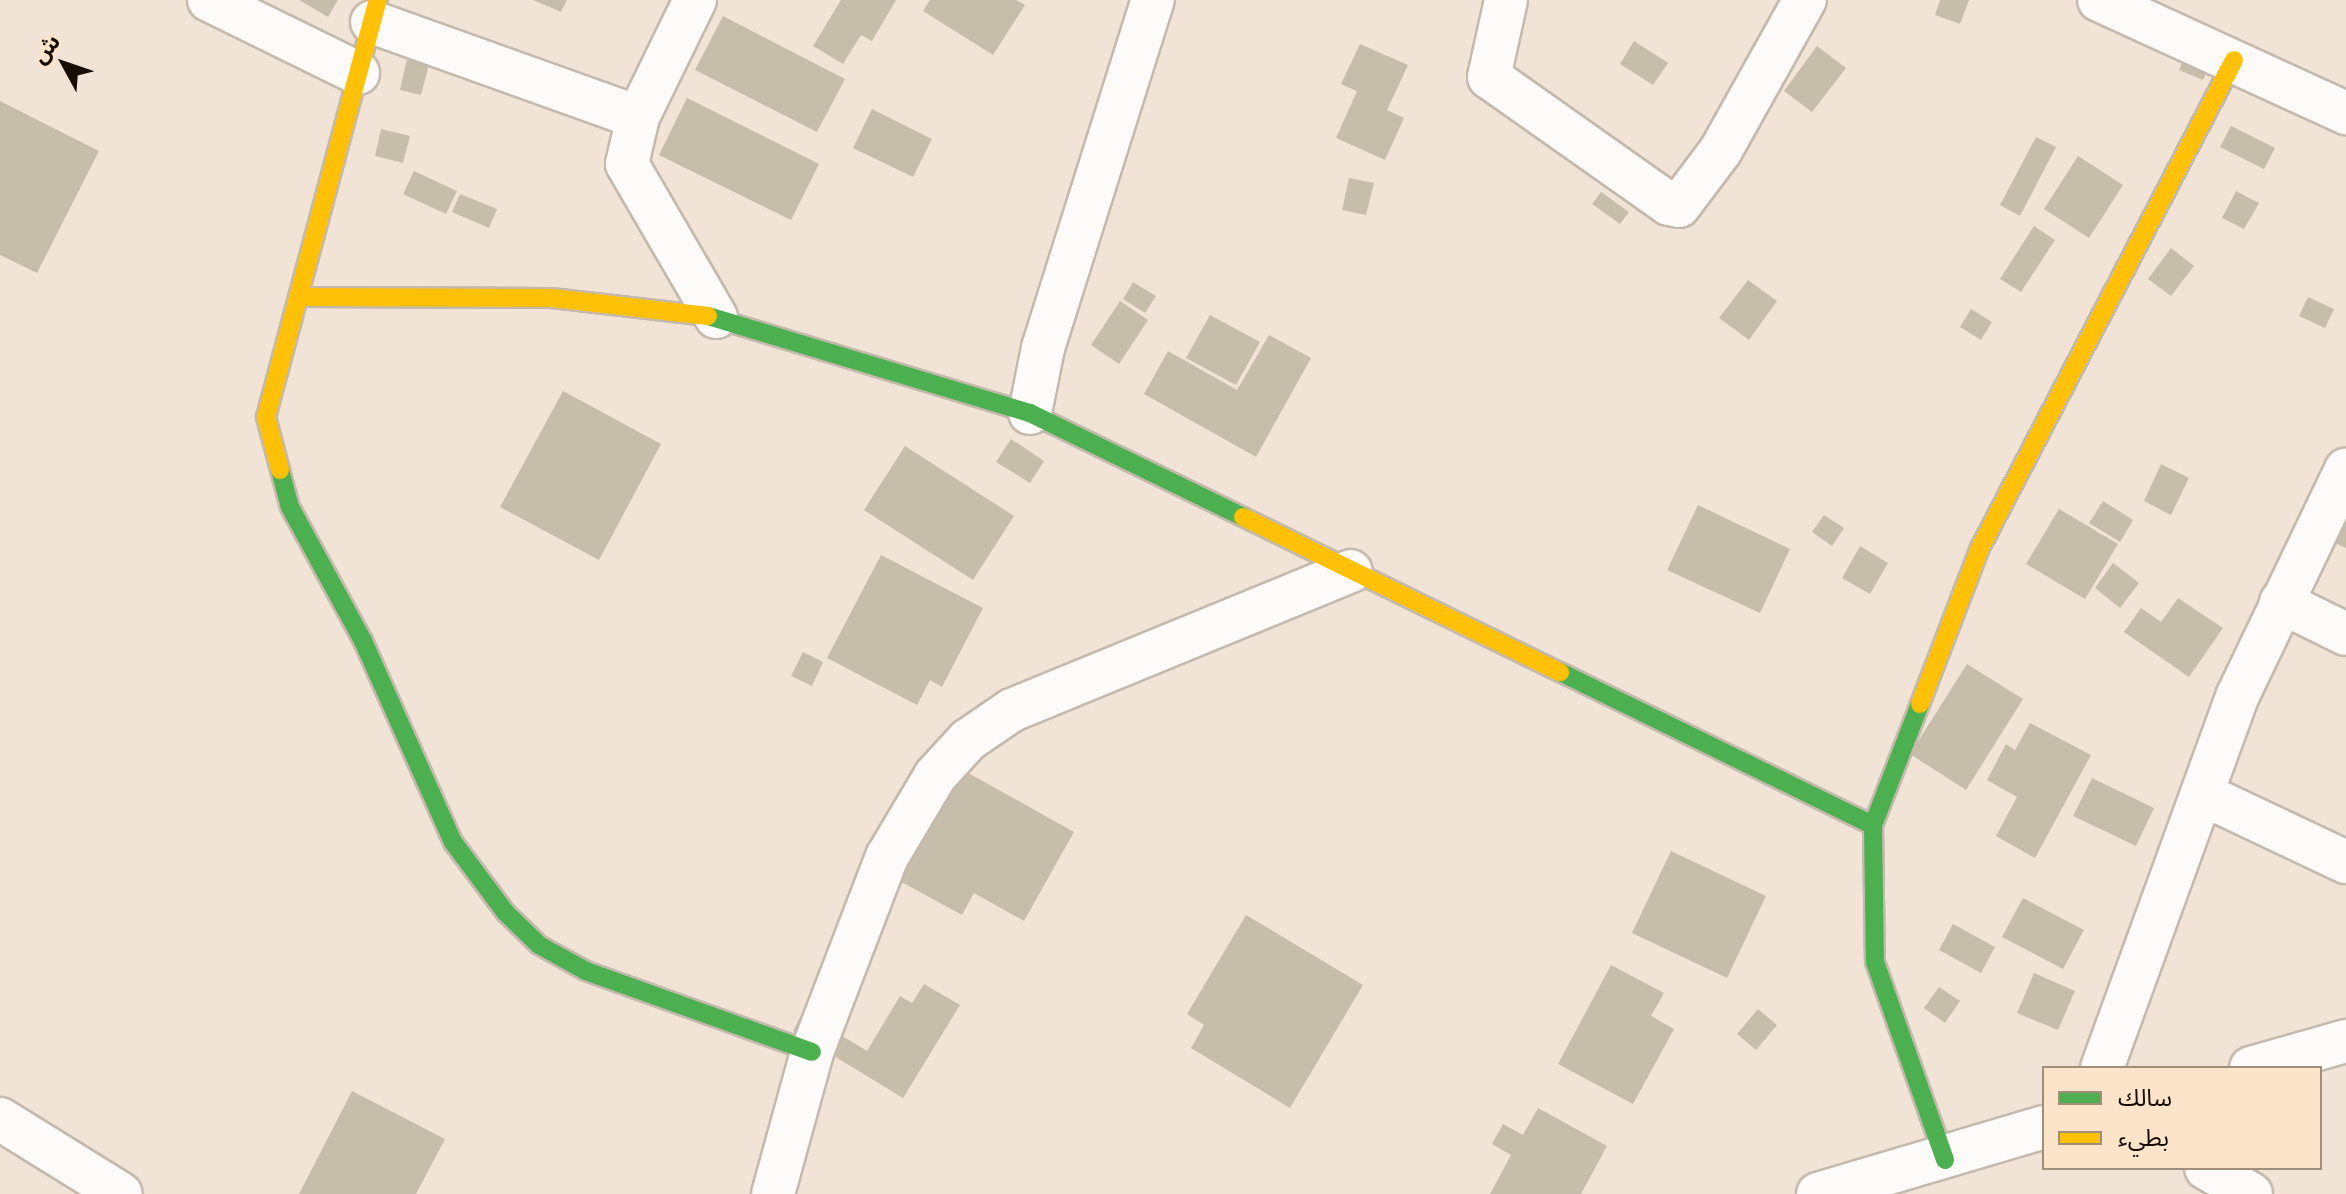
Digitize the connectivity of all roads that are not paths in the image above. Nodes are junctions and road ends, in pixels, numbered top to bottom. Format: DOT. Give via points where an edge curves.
graph roads {
  1 [pos="209,0"];
  2 [pos="695,0"];
  3 [pos="1153,0"];
  4 [pos="1506,0"];
  5 [pos="1805,0"];
  6 [pos="2120,4"];
  7 [pos="375,11"];
  8 [pos="2234,60"];
  9 [pos="358,73"];
  10 [pos="2346,113"];
  11 [pos="638,117"];
  12 [pos="299,297"];
  13 [pos="716,317"];
  14 [pos="1030,413"];
  15 [pos="2346,470"];
  16 [pos="1351,571"];
  17 [pos="2281,602"];
  18 [pos="2346,634"];
  19 [pos="2202,794"];
  20 [pos="1873,825"];
  21 [pos="2346,862"];
  22 [pos="2346,1041"];
  23 [pos="812,1052"];
  24 [pos="2103,1066"];
  25 [pos="2258,1066"];
  26 [pos="0,1119"];
  27 [pos="2042,1128"];
  28 [pos="1945,1160"];
  29 [pos="2194,1170"];
  30 [pos="2209,1170"];
  31 [pos="121,1194"];
  32 [pos="773,1194"];
  33 [pos="1818,1194"];
  34 [pos="2186,1194"];
  35 [pos="2251,1194"];
  1 -- 9 [label="street"];
  2 -- 11 [label="street"];
  3 -- 14 [label="street" via="1043,348"];
  4 -- 5 [label="street" via="1489,77 1679,206 1721,150"];
  6 -- 8 [label="street"];
  7 -- 9 [label="street"];
  7 -- 11 [label="street"];
  8 -- 10 [label="street"];
  8 -- 20 [label="street" via="1973,564"];
  9 -- 12 [label="street"];
  11 -- 13 [label="street" via="627,164"];
  12 -- 13 [label="street" via="552,298"];
  12 -- 23 [label="street" via="266,417 274,460 290,507 363,641 453,842 506,913 539,945 586,971"];
  13 -- 14 [label="street"];
  14 -- 16 [label="street"];
  15 -- 17 [label="street"];
  16 -- 20 [label="street"];
  16 -- 23 [label="street" via="1012,710 968,740 935,776 887,857"];
  17 -- 18 [label="street"];
  17 -- 19 [label="street"];
  19 -- 21 [label="street"];
  19 -- 24 [label="street"];
  20 -- 28 [label="street" via="1875,962"];
  22 -- 25 [label="street"];
  23 -- 32 [label="street"];
  26 -- 31 [label="street"];
  27 -- 28 [label="street"];
  28 -- 33 [label="street"];
  29 -- 34 [label="street"];
  30 -- 35 [label="street"];
}
